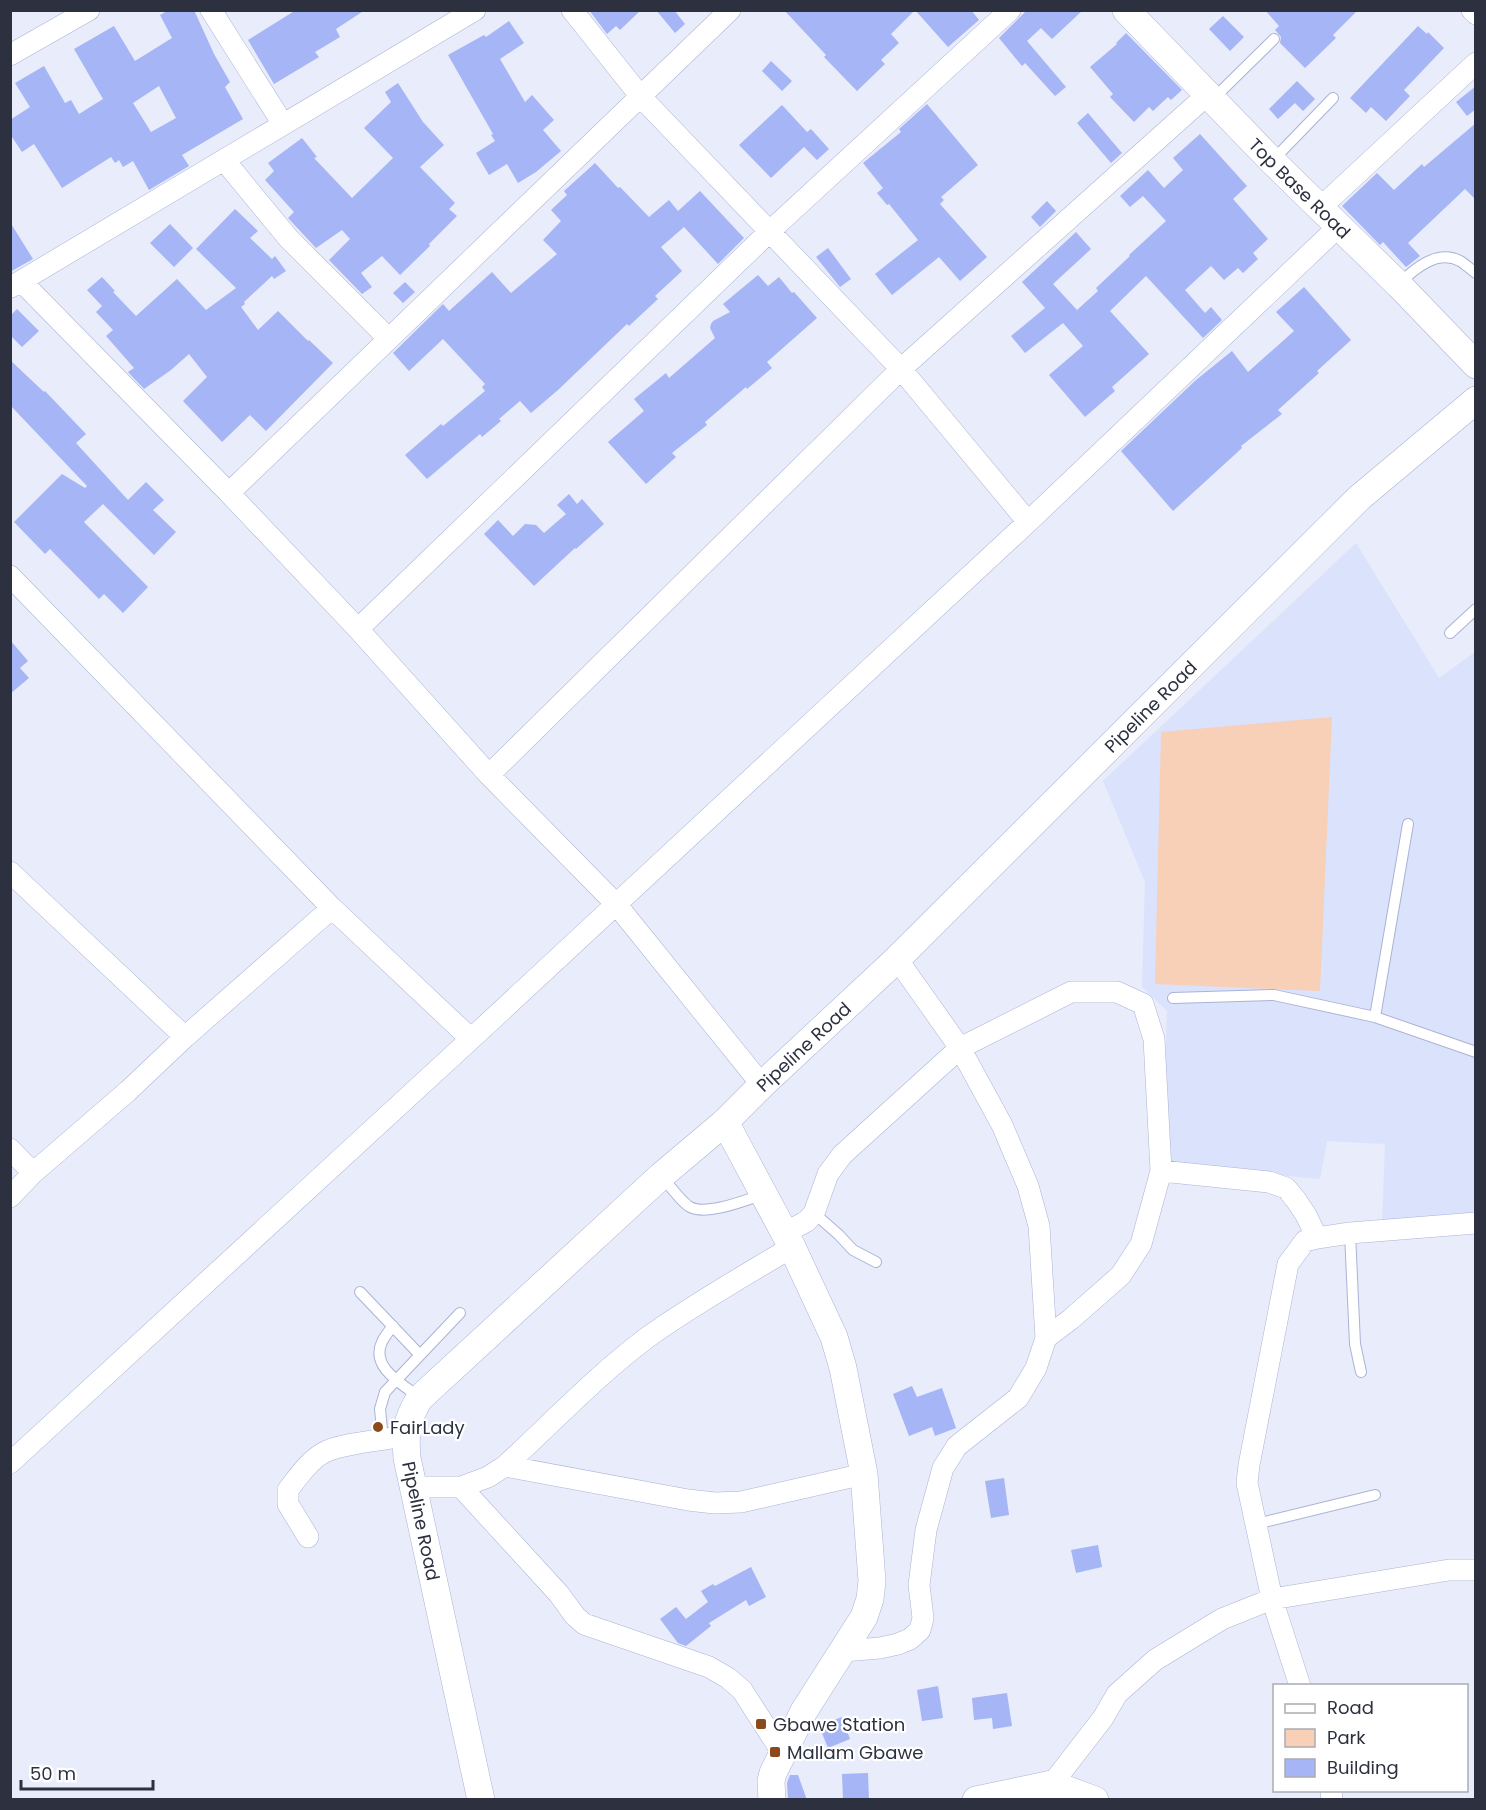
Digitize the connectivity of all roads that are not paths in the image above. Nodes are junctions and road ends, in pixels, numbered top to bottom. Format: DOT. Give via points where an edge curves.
graph roads {
  1 [pos="89,10"];
  2 [pos="211,10"];
  3 [pos="475,10"];
  4 [pos="572,10"];
  5 [pos="730,10"];
  6 [pos="1010,10"];
  7 [pos="1126,10"];
  8 [pos="1472,10"];
  9 [pos="1476,14"];
  10 [pos="1274,39"];
  11 [pos="10,55"];
  12 [pos="1476,63"];
  13 [pos="641,97"];
  14 [pos="1209,97"];
  15 [pos="1333,98"];
  16 [pos="283,124"];
  17 [pos="224,159"];
  18 [pos="1272,161"];
  19 [pos="1330,217"];
  20 [pos="769,232"];
  21 [pos="1476,273"];
  22 [pos="16,284"];
  23 [pos="1399,285"];
  24 [pos="389,339"];
  25 [pos="1476,365"];
  26 [pos="901,369"];
  27 [pos="1476,400"];
  28 [pos="229,493"];
  29 [pos="1028,522"];
  30 [pos="10,576"];
  31 [pos="1476,609"];
  32 [pos="358,629"];
  33 [pos="1450,633"];
  34 [pos="489,776"];
  35 [pos="1408,824"];
  36 [pos="10,872"];
  37 [pos="616,904"];
  38 [pos="332,908"];
  39 [pos="897,959"];
  40 [pos="1173,998"];
  41 [pos="1376,1017"];
  42 [pos="184,1037"];
  43 [pos="471,1039"];
  44 [pos="960,1047"];
  45 [pos="1476,1052"];
  46 [pos="762,1085"];
  47 [pos="724,1122"];
  48 [pos="10,1149"];
  49 [pos="1161,1171"];
  50 [pos="33,1173"];
  51 [pos="661,1176"];
  52 [pos="764,1194"];
  53 [pos="10,1197"];
  54 [pos="814,1213"];
  55 [pos="1476,1223"];
  56 [pos="1350,1233"];
  57 [pos="1317,1238"];
  58 [pos="789,1240"];
  59 [pos="876,1262"];
  60 [pos="360,1292"];
  61 [pos="460,1313"];
  62 [pos="393,1326"];
  63 [pos="1046,1338"];
  64 [pos="420,1355"];
  65 [pos="1361,1372"];
  66 [pos="396,1380"];
  67 [pos="420,1398"];
  68 [pos="394,1438"];
  69 [pos="10,1463"];
  70 [pos="505,1466"];
  71 [pos="864,1474"];
  72 [pos="413,1487"];
  73 [pos="461,1487"];
  74 [pos="1374,1495"];
  75 [pos="1256,1524"];
  76 [pos="308,1537"];
  77 [pos="1476,1570"];
  78 [pos="1272,1599"];
  79 [pos="843,1651"];
  80 [pos="1299,1684"];
  81 [pos="783,1754"];
  82 [pos="1052,1784"];
  83 [pos="481,1800"];
  84 [pos="772,1800"];
  85 [pos="976,1800"];
  86 [pos="1095,1800"];
  1 -- 11 [label="street"];
  2 -- 16 [label="street"];
  3 -- 16 [label="street"];
  4 -- 13 [label="street"];
  5 -- 13 [label="street"];
  6 -- 20 [label="street"];
  7 -- 14 [label="street, Top Base Road"];
  8 -- 9 [label="street"];
  10 -- 14 [label="lane"];
  12 -- 19 [label="street"];
  13 -- 20 [label="street"];
  13 -- 24 [label="street"];
  14 -- 18 [label="street, Top Base Road"];
  14 -- 26 [label="street"];
  15 -- 18 [label="lane"];
  16 -- 17 [label="street"];
  17 -- 22 [label="street"];
  17 -- 24 [label="street" via="289,239"];
  18 -- 19 [label="street, Top Base Road"];
  19 -- 23 [label="street, Top Base Road"];
  19 -- 29 [label="street"];
  20 -- 26 [label="street"];
  20 -- 32 [label="street"];
  21 -- 23 [label="lane" via="1459,260 1434,259 1415,269"];
  22 -- 28 [label="street"];
  23 -- 25 [label="street, Top Base Road"];
  24 -- 28 [label="street"];
  26 -- 29 [label="street"];
  26 -- 34 [label="street"];
  27 -- 39 [label="street, Pipeline Road" via="1359,498"];
  28 -- 32 [label="street"];
  29 -- 37 [label="street"];
  30 -- 38 [label="street"];
  31 -- 33 [label="lane"];
  32 -- 34 [label="street"];
  34 -- 37 [label="street"];
  35 -- 41 [label="lane"];
  36 -- 42 [label="street"];
  37 -- 43 [label="street"];
  37 -- 46 [label="street"];
  38 -- 42 [label="street"];
  38 -- 43 [label="street"];
  39 -- 44 [label="street"];
  39 -- 46 [label="street, Pipeline Road"];
  40 -- 41 [label="lane" via="1274,995"];
  41 -- 45 [label="lane"];
  42 -- 50 [label="street"];
  43 -- 69 [label="street"];
  44 -- 49 [label="street" via="1071,992 1117,992 1143,1004 1154,1039"];
  44 -- 54 [label="street" via="842,1155 828,1174"];
  44 -- 63 [label="street" via="1002,1125 1028,1186 1039,1226"];
  46 -- 47 [label="street, Pipeline Road"];
  47 -- 51 [label="street, Pipeline Road"];
  47 -- 52 [label="street"];
  48 -- 50 [label="street"];
  49 -- 57 [label="street" via="1269,1182 1286,1188"];
  49 -- 63 [label="street" via="1141,1244 1121,1275"];
  50 -- 53 [label="street"];
  51 -- 52 [label="lane" via="689,1207 700,1211"];
  51 -- 67 [label="street, Pipeline Road"];
  52 -- 58 [label="street"];
  54 -- 58 [label="street"];
  54 -- 59 [label="lane" via="853,1251"];
  55 -- 56 [label="street"];
  56 -- 57 [label="street"];
  56 -- 65 [label="lane" via="1355,1344"];
  57 -- 75 [label="street" via="1305,1241 1288,1264 1249,1465 1247,1483"];
  58 -- 70 [label="street" via="648,1337"];
  58 -- 71 [label="street" via="834,1337"];
  60 -- 62 [label="lane"];
  61 -- 64 [label="lane"];
  62 -- 64 [label="lane"];
  62 -- 66 [label="lane" via="381,1343 379,1360"];
  63 -- 79 [label="street" via="1036,1368 1018,1398 957,1446 943,1468 926,1530 919,1585 923,1618 920,1629 910,1640 898,1644"];
  64 -- 66 [label="lane"];
  66 -- 67 [label="lane"];
  66 -- 68 [label="lane" via="381,1403 381,1423"];
  67 -- 68 [label="street, Pipeline Road"];
  68 -- 72 [label="street, Pipeline Road"];
  68 -- 76 [label="street" via="338,1448 323,1453 308,1466 288,1490 288,1504"];
  70 -- 71 [label="street" via="715,1503 753,1500"];
  70 -- 73 [label="street"];
  71 -- 79 [label="street" via="870,1599"];
  72 -- 73 [label="street"];
  72 -- 83 [label="street, Pipeline Road"];
  73 -- 81 [label="street" via="584,1624 709,1667 728,1678 742,1690"];
  74 -- 75 [label="lane"];
  75 -- 78 [label="street"];
  77 -- 78 [label="street" via="1449,1570"];
  78 -- 80 [label="street"];
  78 -- 82 [label="street" via="1222,1619 1155,1660 1117,1694"];
  79 -- 81 [label="street" via="804,1711"];
  81 -- 84 [label="street" via="771,1781"];
  82 -- 85 [label="street"];
  82 -- 86 [label="street"];
}
